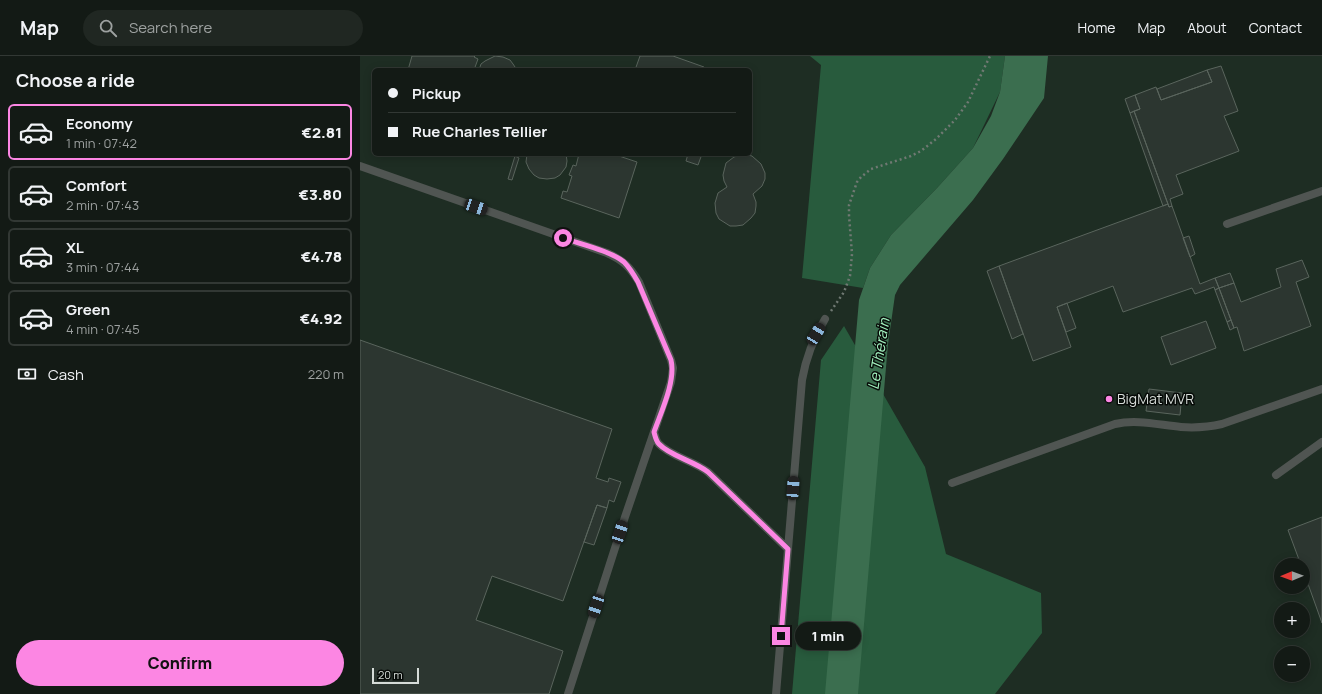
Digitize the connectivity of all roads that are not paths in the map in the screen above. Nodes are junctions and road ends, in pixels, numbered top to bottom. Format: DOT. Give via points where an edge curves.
graph roads {
  1 [pos="360,166"];
  2 [pos="1322,192"];
  3 [pos="1227,224"];
  4 [pos="825,319"];
  5 [pos="1322,389"];
  6 [pos="654,432"];
  7 [pos="1322,442"];
  8 [pos="1276,475"];
  9 [pos="952,483"];
  10 [pos="788,549"];
  11 [pos="568,694"];
  12 [pos="776,694"];
  1 -- 6 [label="lane" via="607,253 622,261 638,282 673,368 671,382"];
  2 -- 3 [label="lane"];
  4 -- 10 [label="lane" via="811,344 804,369"];
  5 -- 9 [label="lane" via="1213,426 1193,428 1133,422 1115,424"];
  6 -- 10 [label="lane" via="656,440 664,448 708,472"];
  6 -- 11 [label="lane"];
  7 -- 8 [label="lane"];
  10 -- 12 [label="lane"];
}
